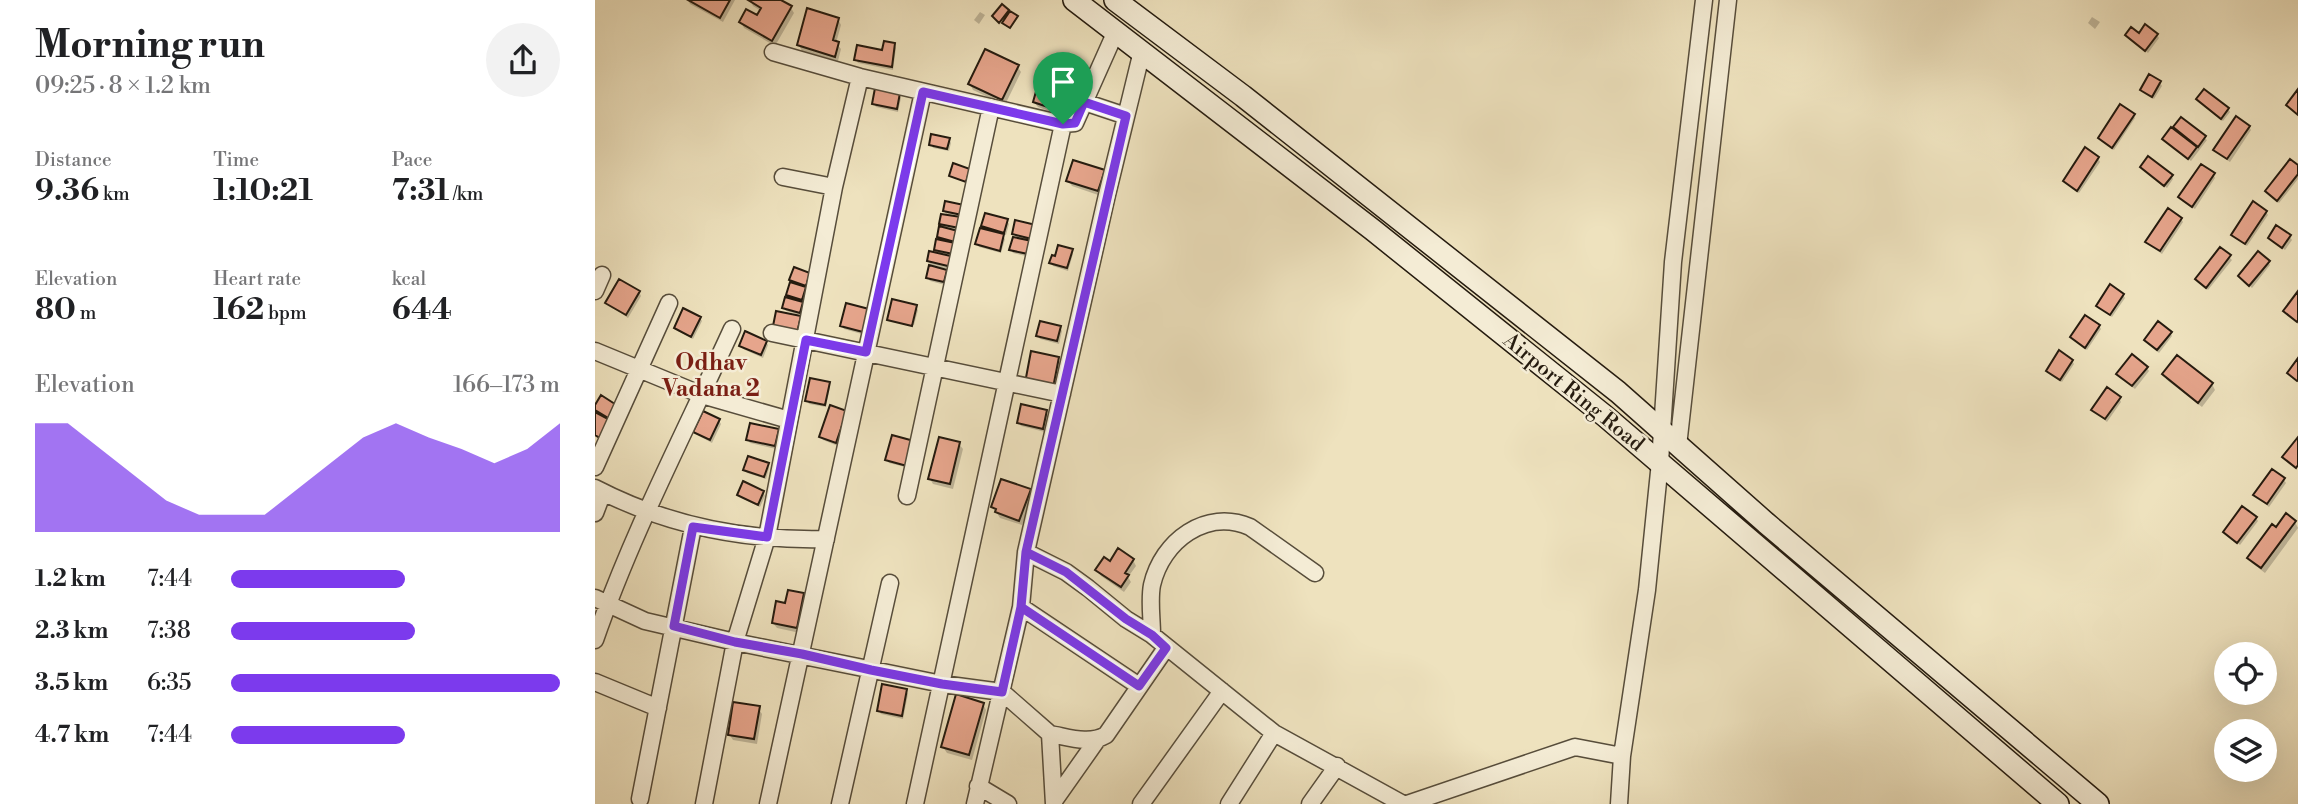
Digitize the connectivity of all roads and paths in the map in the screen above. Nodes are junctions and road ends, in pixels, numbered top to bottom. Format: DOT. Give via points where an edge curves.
graph roads {
  1 [pos="1074,0"];
  2 [pos="1115,0"];
  3 [pos="1704,0"];
  4 [pos="1728,0"];
  5 [pos="1116,30"];
  6 [pos="1142,51"];
  7 [pos="773,52"];
  8 [pos="860,77"];
  9 [pos="923,92"];
  10 [pos="1084,102"];
  11 [pos="991,107"];
  12 [pos="1126,116"];
  13 [pos="1063,124"];
  14 [pos="783,177"];
  15 [pos="834,187"];
  16 [pos="602,275"];
  17 [pos="595,291"];
  18 [pos="669,303"];
  19 [pos="732,329"];
  20 [pos="772,333"];
  21 [pos="806,340"];
  22 [pos="595,351"];
  23 [pos="866,352"];
  24 [pos="936,367"];
  25 [pos="640,370"];
  26 [pos="1008,383"];
  27 [pos="1062,394"];
  28 [pos="702,395"];
  29 [pos="789,420"];
  30 [pos="1661,430"];
  31 [pos="1678,446"];
  32 [pos="1660,462"];
  33 [pos="595,467"];
  34 [pos="599,490"];
  35 [pos="907,496"];
  36 [pos="647,511"];
  37 [pos="595,513"];
  38 [pos="693,527"];
  39 [pos="767,537"];
  40 [pos="826,539"];
  41 [pos="1026,552"];
  42 [pos="1315,573"];
  43 [pos="890,583"];
  44 [pos="601,601"];
  45 [pos="1021,607"];
  46 [pos="674,626"];
  47 [pos="1152,635"];
  48 [pos="595,640"];
  49 [pos="735,642"];
  50 [pos="1166,648"];
  51 [pos="802,654"];
  52 [pos="871,670"];
  53 [pos="595,682"];
  54 [pos="942,684"];
  55 [pos="1139,686"];
  56 [pos="1221,691"];
  57 [pos="1002,692"];
  58 [pos="658,708"];
  59 [pos="1274,733"];
  60 [pos="1050,734"];
  61 [pos="1097,740"];
  62 [pos="1622,756"];
  63 [pos="1337,766"];
  64 [pos="978,786"];
  65 [pos="640,799"];
  66 [pos="1054,803"];
  67 [pos="704,804"];
  68 [pos="768,804"];
  69 [pos="840,804"];
  70 [pos="915,804"];
  71 [pos="975,804"];
  72 [pos="1008,804"];
  73 [pos="1141,804"];
  74 [pos="1229,804"];
  75 [pos="1310,804"];
  76 [pos="1405,804"];
  77 [pos="1619,804"];
  78 [pos="2058,804"];
  79 [pos="2098,804"];
  1 -- 5 [label="main road, Airport Ring Road"];
  2 -- 30 [label="main road, Airport Ring Road" via="1618,391"];
  3 -- 30 [label="street" via="1673,262"];
  4 -- 31 [label="street"];
  5 -- 6 [label="main road, Airport Ring Road"];
  5 -- 10 [label="street"];
  6 -- 12 [label="street"];
  6 -- 32 [label="main road, Airport Ring Road"];
  7 -- 8 [label="street"];
  8 -- 9 [label="street"];
  8 -- 15 [label="street"];
  9 -- 11 [label="street"];
  9 -- 23 [label="street"];
  10 -- 12 [label="street"];
  10 -- 13 [label="street" via="1075,123"];
  11 -- 13 [label="street"];
  11 -- 24 [label="street"];
  12 -- 27 [label="street"];
  13 -- 26 [label="street"];
  14 -- 15 [label="street"];
  15 -- 21 [label="street"];
  16 -- 17 [label="street"];
  18 -- 25 [label="street"];
  19 -- 28 [label="street"];
  20 -- 21 [label="street"];
  21 -- 23 [label="street"];
  21 -- 29 [label="street"];
  22 -- 25 [label="street"];
  23 -- 24 [label="street"];
  23 -- 40 [label="street"];
  24 -- 26 [label="street"];
  24 -- 35 [label="street"];
  25 -- 28 [label="street"];
  25 -- 33 [label="street"];
  26 -- 27 [label="street"];
  26 -- 54 [label="street"];
  27 -- 41 [label="street"];
  28 -- 29 [label="street"];
  28 -- 36 [label="street"];
  29 -- 39 [label="street"];
  30 -- 31 [label="main road, Airport Ring Road"];
  30 -- 32 [label="street"];
  31 -- 79 [label="main road, Airport Ring Road"];
  32 -- 62 [label="street" via="1647,590"];
  32 -- 78 [label="main road, Airport Ring Road"];
  34 -- 36 [label="street"];
  34 -- 37 [label="street"];
  36 -- 38 [label="street"];
  36 -- 44 [label="street"];
  38 -- 39 [label="street"];
  38 -- 46 [label="street"];
  39 -- 40 [label="street"];
  39 -- 49 [label="street"];
  40 -- 51 [label="street"];
  41 -- 45 [label="street"];
  41 -- 47 [label="street" via="1066,572"];
  42 -- 47 [label="street" via="1250,527 1224,520 1198,526 1180,536 1164,557 1152,586"];
  43 -- 52 [label="street"];
  44 -- 46 [label="street" via="645,621"];
  44 -- 48 [label="street"];
  45 -- 55 [label="street"];
  45 -- 57 [label="street"];
  46 -- 49 [label="street"];
  46 -- 58 [label="street"];
  47 -- 50 [label="street"];
  49 -- 51 [label="street"];
  49 -- 67 [label="street"];
  50 -- 55 [label="street"];
  50 -- 56 [label="street"];
  51 -- 52 [label="street"];
  51 -- 68 [label="street"];
  52 -- 54 [label="street"];
  52 -- 69 [label="street"];
  53 -- 58 [label="street"];
  54 -- 57 [label="street"];
  54 -- 70 [label="street"];
  55 -- 61 [label="street" via="1116,723"];
  56 -- 59 [label="street"];
  56 -- 73 [label="street"];
  57 -- 60 [label="street"];
  57 -- 64 [label="street"];
  58 -- 65 [label="street"];
  59 -- 63 [label="street"];
  59 -- 74 [label="street"];
  60 -- 61 [label="street"];
  60 -- 66 [label="street"];
  61 -- 66 [label="street"];
  62 -- 76 [label="street" via="1575,747"];
  62 -- 77 [label="street"];
  63 -- 75 [label="street"];
  63 -- 76 [label="street"];
  64 -- 71 [label="street"];
  64 -- 72 [label="street"];
}
